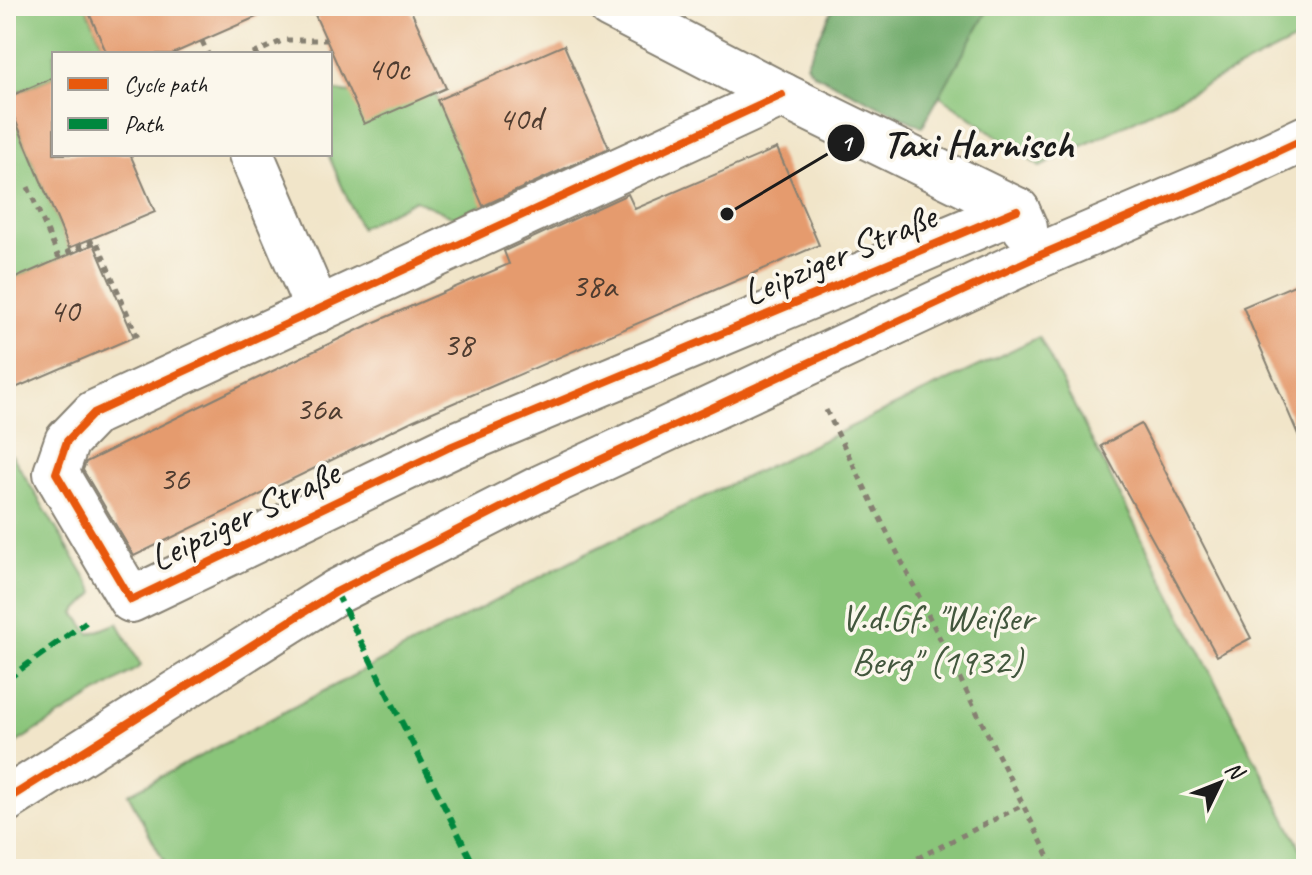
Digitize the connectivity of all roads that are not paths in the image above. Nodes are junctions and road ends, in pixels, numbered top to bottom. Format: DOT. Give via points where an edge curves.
graph roads {
  1 [pos="610,6"];
  2 [pos="782,95"];
  3 [pos="1306,138"];
  4 [pos="252,156"];
  5 [pos="1017,210"];
  6 [pos="1038,256"];
  7 [pos="318,310"];
  8 [pos="6,800"];
  1 -- 2 [label="street"];
  2 -- 5 [label="street"];
  2 -- 7 [label="street, Leipziger Straße"];
  3 -- 6 [label="street"];
  4 -- 7 [label="street"];
  5 -- 6 [label="street"];
  5 -- 7 [label="street, Leipziger Straße" via="450,447 131,600 56,473 67,441 94,413"];
  6 -- 8 [label="street" via="542,487 336,592"];
}
